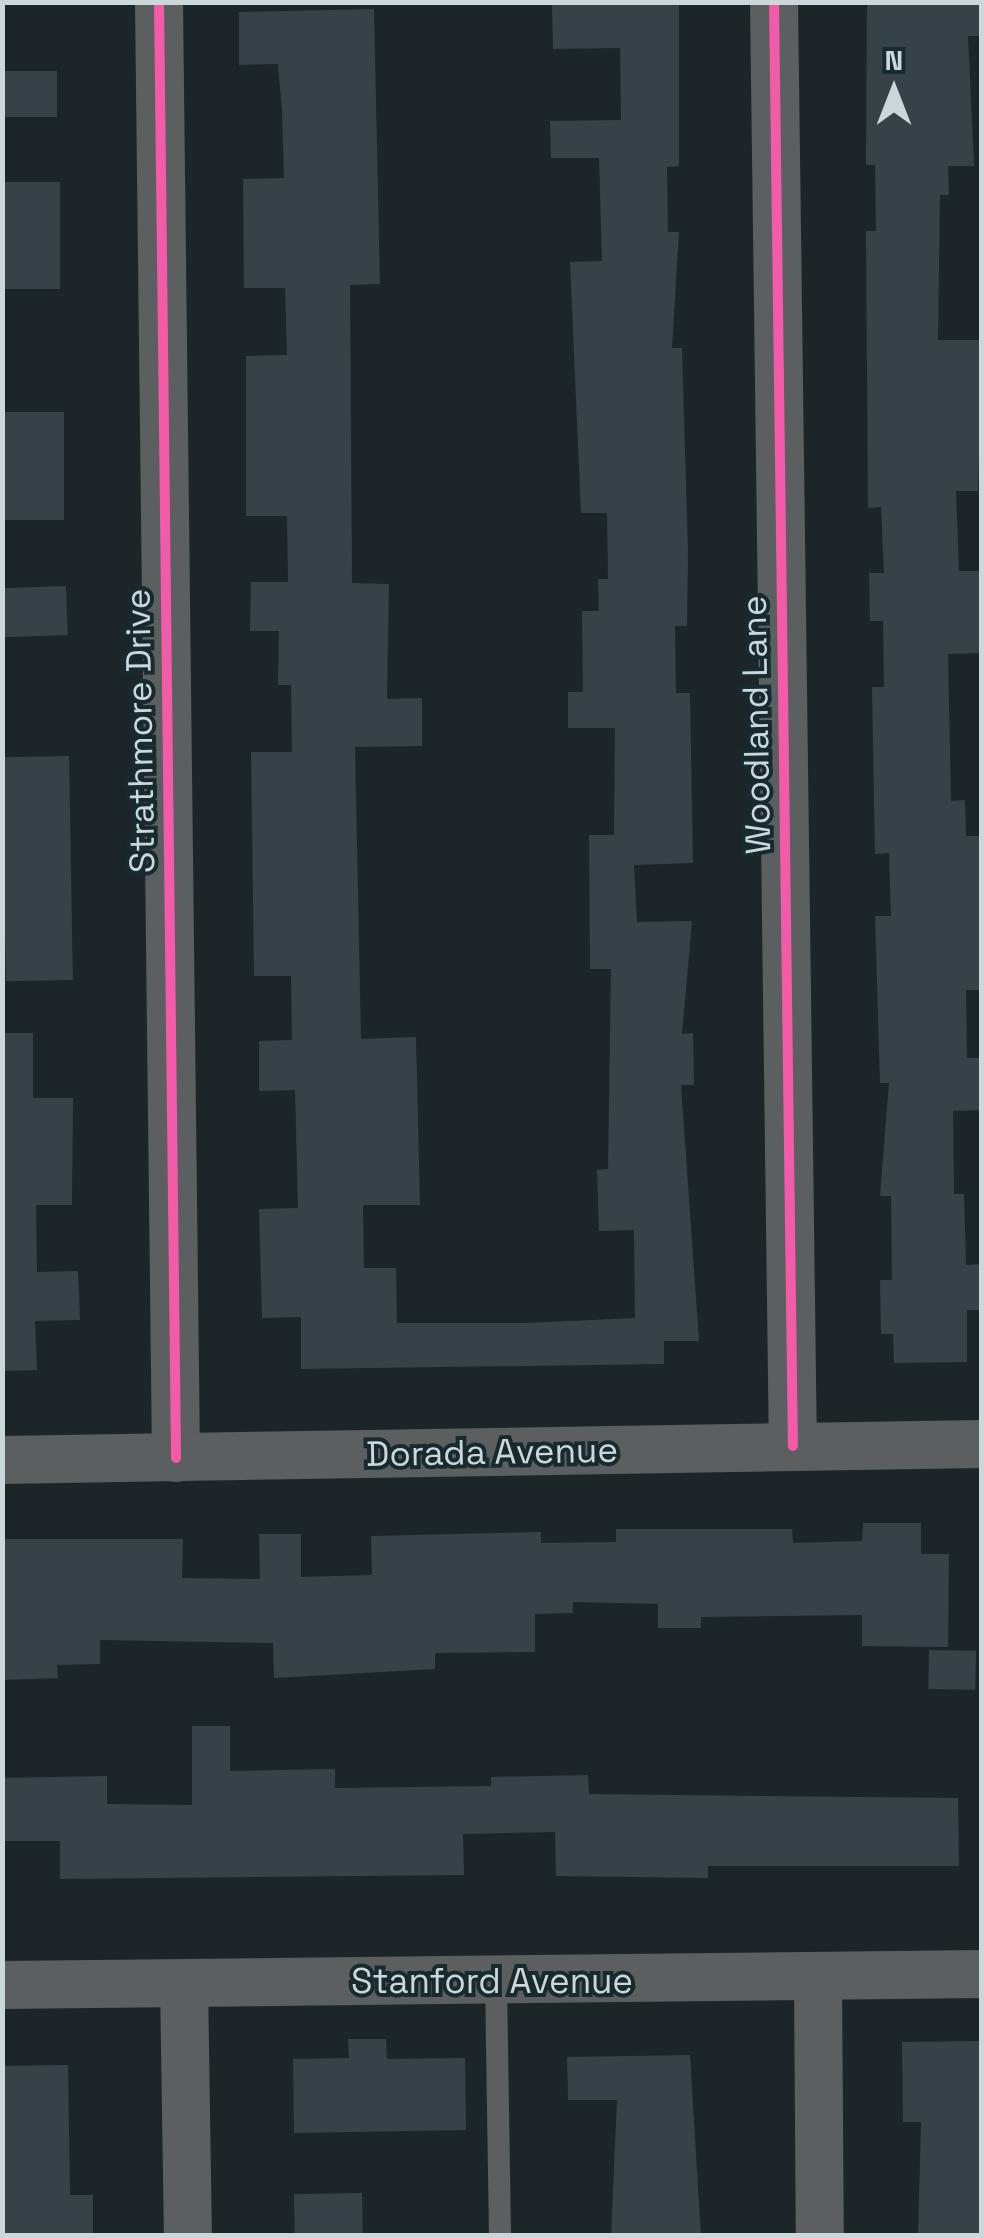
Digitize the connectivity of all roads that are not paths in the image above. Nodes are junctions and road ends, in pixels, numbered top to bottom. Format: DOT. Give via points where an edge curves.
graph roads {
  1 [pos="158,2"];
  2 [pos="774,2"];
  3 [pos="982,1444"];
  4 [pos="793,1446"];
  5 [pos="176,1458"];
  6 [pos="2,1460"];
  7 [pos="982,1974"];
  8 [pos="818,1978"];
  9 [pos="496,1981"];
  10 [pos="184,1984"];
  11 [pos="2,1985"];
  12 [pos="188,2236"];
  13 [pos="500,2236"];
  14 [pos="820,2236"];
  1 -- 5 [label="street, Strathmore Drive"];
  2 -- 4 [label="street, Woodland Lane"];
  3 -- 4 [label="street, Dorada Avenue"];
  4 -- 5 [label="street, Dorada Avenue"];
  5 -- 6 [label="street, Dorada Avenue"];
  7 -- 8 [label="street, Stanford Avenue"];
  8 -- 9 [label="street, Stanford Avenue"];
  8 -- 14 [label="street"];
  9 -- 10 [label="street, Stanford Avenue"];
  9 -- 13 [label="lane"];
  10 -- 11 [label="street, Stanford Avenue"];
  10 -- 12 [label="street"];
}
